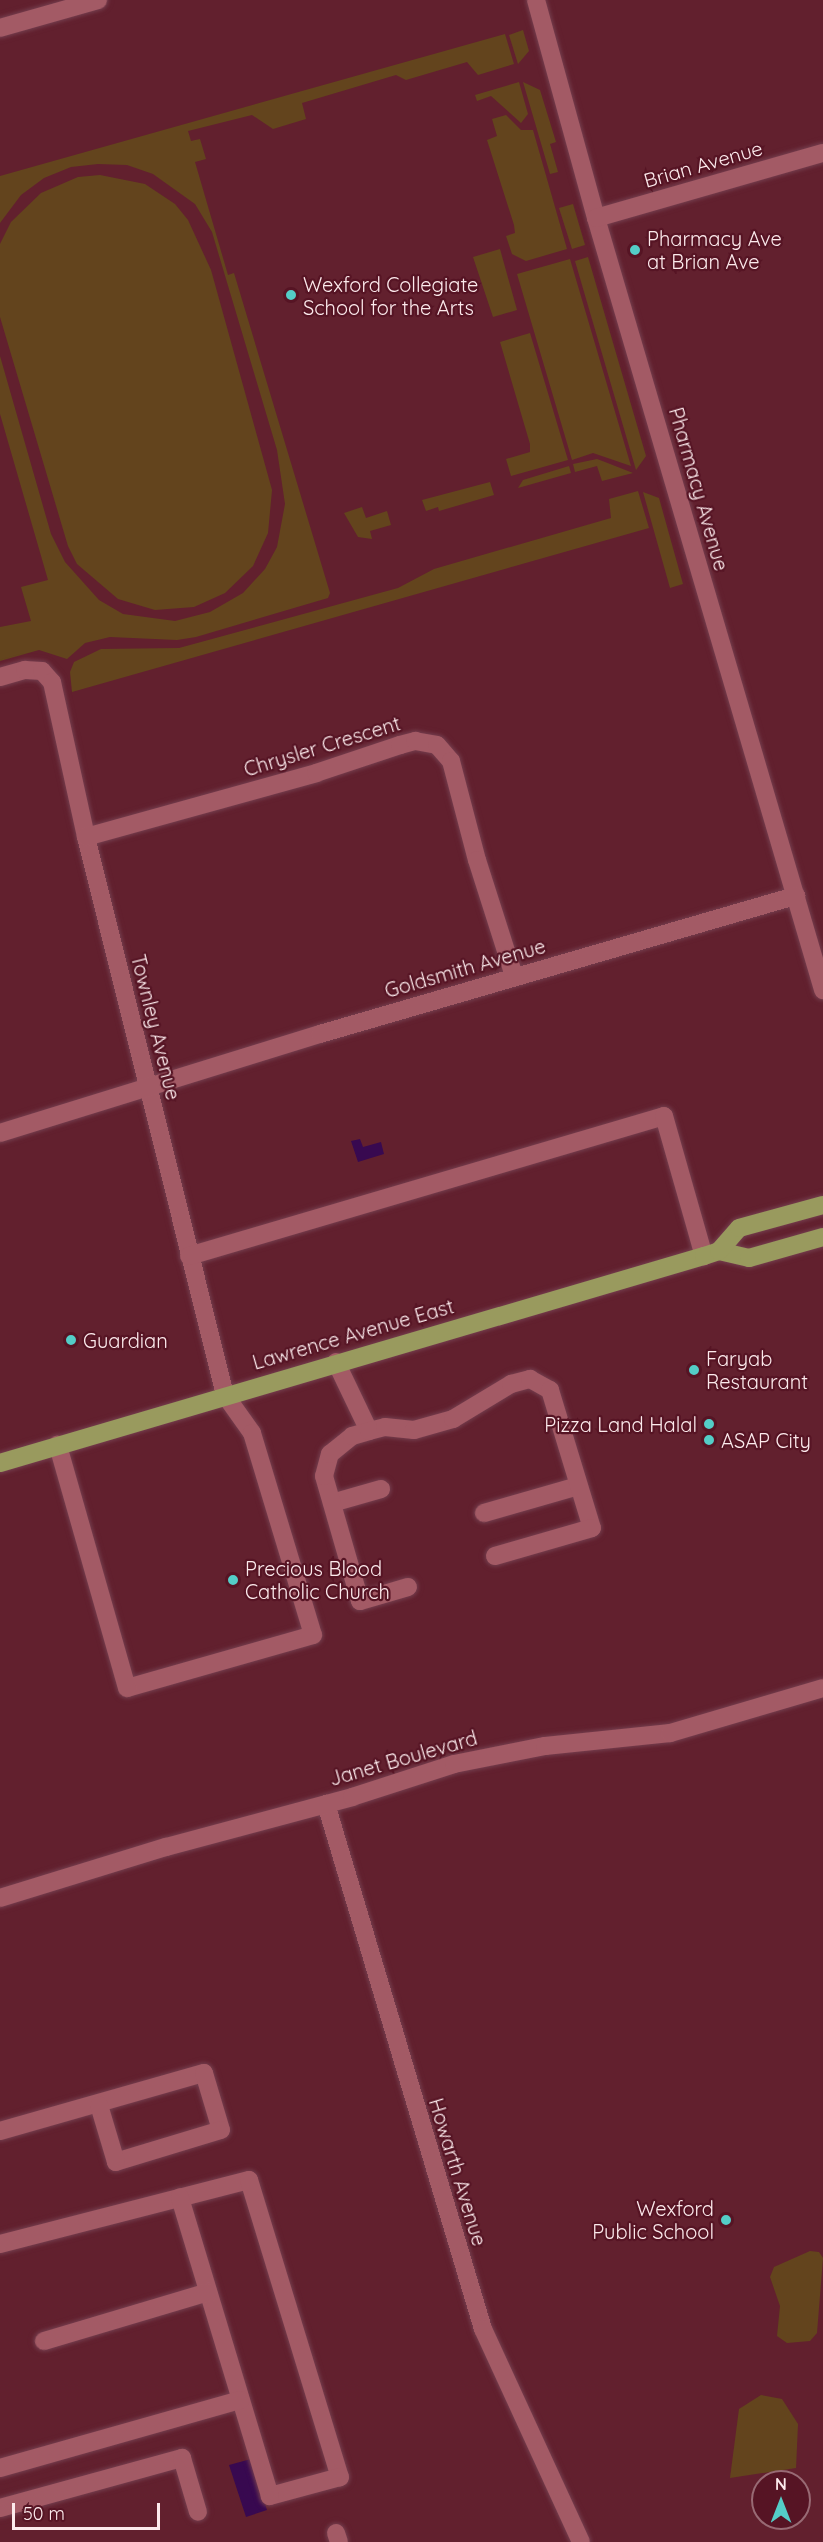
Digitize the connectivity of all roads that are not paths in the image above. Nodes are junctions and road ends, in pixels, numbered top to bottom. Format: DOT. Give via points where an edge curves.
graph roads {
  1 [pos="98,0"];
  2 [pos="536,0"];
  3 [pos="0,28"];
  4 [pos="823,153"];
  5 [pos="596,218"];
  6 [pos="0,677"];
  7 [pos="86,837"];
  8 [pos="796,897"];
  9 [pos="514,976"];
  10 [pos="823,990"];
  11 [pos="147,1086"];
  12 [pos="0,1133"];
  13 [pos="823,1205"];
  14 [pos="823,1237"];
  15 [pos="712,1253"];
  16 [pos="189,1256"];
  17 [pos="336,1362"];
  18 [pos="225,1395"];
  19 [pos="369,1431"];
  20 [pos="58,1445"];
  21 [pos="0,1463"];
  22 [pos="578,1486"];
  23 [pos="381,1489"];
  24 [pos="332,1503"];
  25 [pos="484,1513"];
  26 [pos="495,1556"];
  27 [pos="408,1587"];
  28 [pos="823,1688"];
  29 [pos="326,1804"];
  30 [pos="0,1898"];
  31 [pos="99,2104"];
  32 [pos="0,2131"];
  33 [pos="180,2197"];
  34 [pos="0,2244"];
  35 [pos="208,2292"];
  36 [pos="44,2341"];
  37 [pos="241,2400"];
  38 [pos="0,2468"];
  39 [pos="0,2508"];
  40 [pos="198,2512"];
  41 [pos="581,2542"];
  1 -- 3 [label="street"];
  2 -- 5 [label="street, Pharmacy Avenue"];
  4 -- 5 [label="street, Brian Avenue"];
  5 -- 8 [label="street, Pharmacy Avenue"];
  6 -- 7 [label="street, Townley Avenue" via="25,670 42,672 52,682"];
  7 -- 9 [label="street, Chrysler Crescent" via="316,773 400,744 437,744 451,761"];
  7 -- 11 [label="street, Townley Avenue"];
  8 -- 9 [label="street, Goldsmith Avenue"];
  8 -- 10 [label="street, Pharmacy Avenue"];
  9 -- 11 [label="street, Goldsmith Avenue"];
  11 -- 12 [label="street, Goldsmith Avenue"];
  11 -- 16 [label="street, Townley Avenue"];
  13 -- 15 [label="main road" via="739,1228"];
  14 -- 15 [label="main road, Lawrence Avenue East" via="749,1258"];
  15 -- 16 [label="street" via="664,1116"];
  15 -- 17 [label="main road, Lawrence Avenue East"];
  16 -- 18 [label="street, Townley Avenue"];
  17 -- 18 [label="main road, Lawrence Avenue East"];
  17 -- 19 [label="street"];
  18 -- 20 [label="main road, Lawrence Avenue East"];
  18 -- 20 [label="street" via="252,1433 314,1635 127,1688"];
  19 -- 22 [label="street" via="385,1427 414,1430 453,1419 511,1384 530,1379 550,1390"];
  19 -- 24 [label="street" via="352,1436 330,1454 324,1476"];
  20 -- 21 [label="main road, Lawrence Avenue East"];
  22 -- 25 [label="street"];
  22 -- 26 [label="street" via="592,1528"];
  23 -- 24 [label="street"];
  24 -- 27 [label="street" via="360,1601"];
  28 -- 29 [label="street, Janet Boulevard" via="670,1733 545,1746 454,1764"];
  29 -- 30 [label="street, Janet Boulevard"];
  29 -- 41 [label="street, Howarth Avenue" via="483,2329"];
  31 -- 31 [label="street" via="204,2073 221,2130 116,2162"];
  31 -- 32 [label="street"];
  33 -- 34 [label="street"];
  33 -- 35 [label="street"];
  33 -- 37 [label="street" via="249,2180 340,2477 270,2496"];
  35 -- 36 [label="street"];
  35 -- 37 [label="street"];
  37 -- 38 [label="street"];
  39 -- 40 [label="street" via="182,2458"];
}
